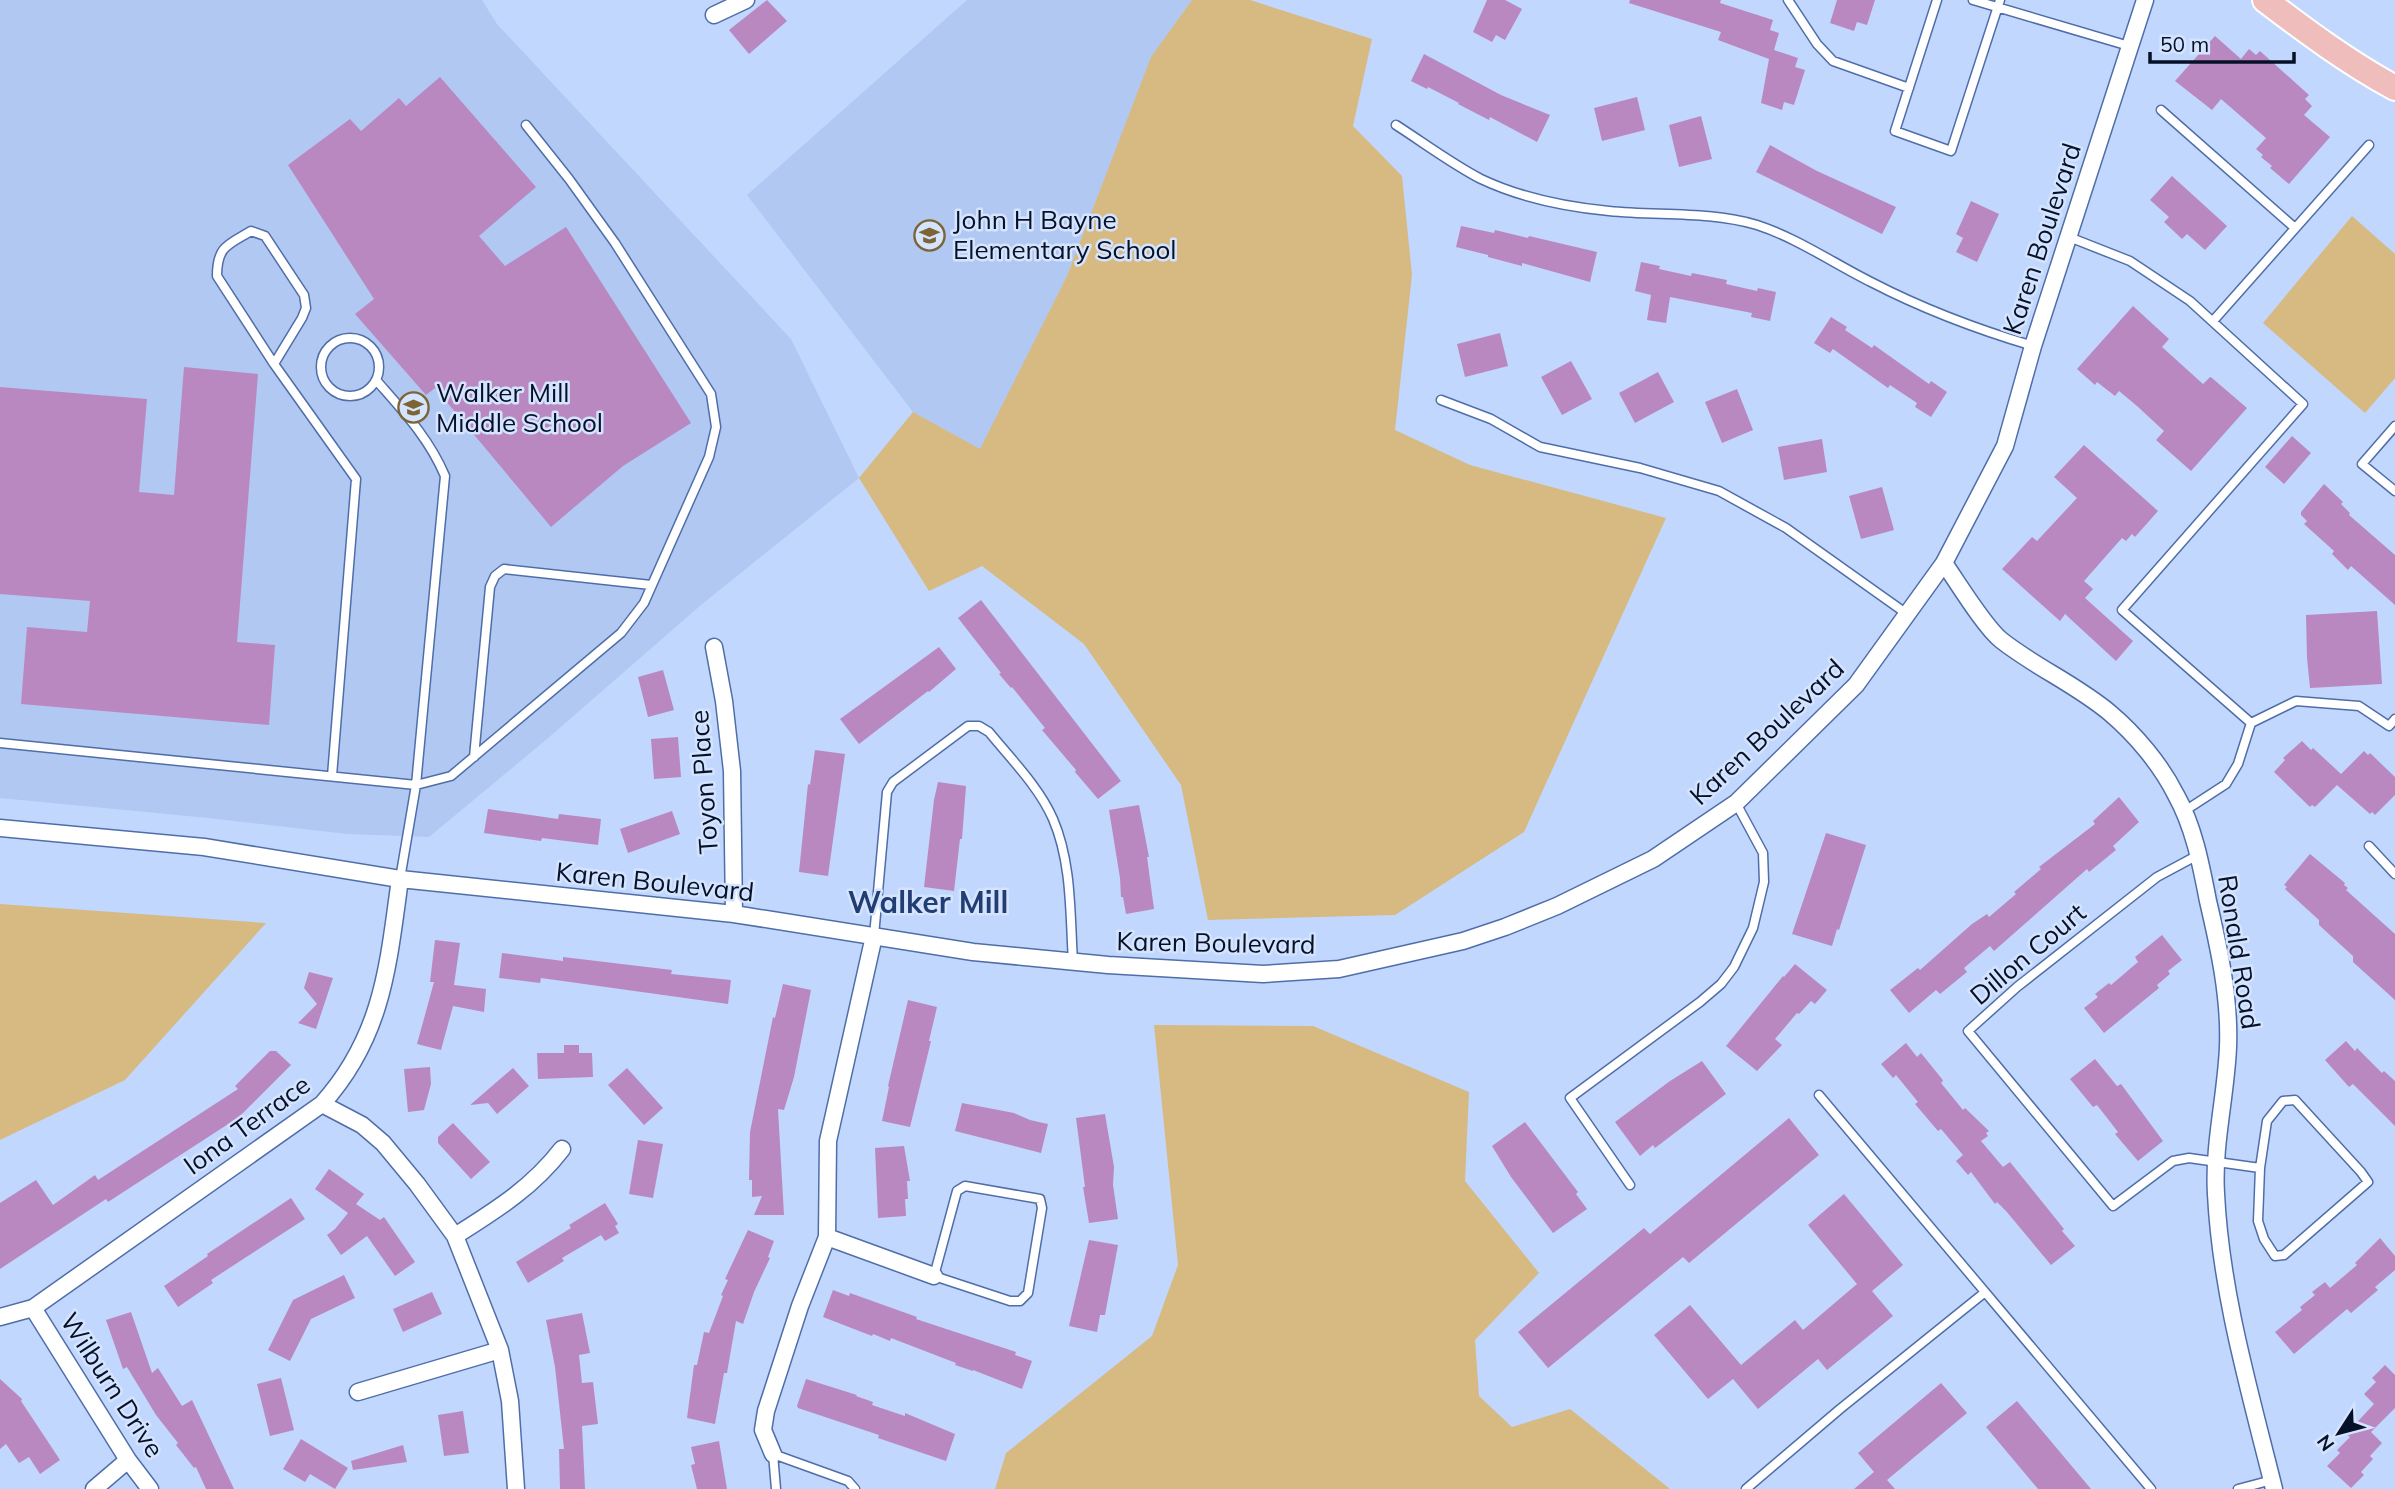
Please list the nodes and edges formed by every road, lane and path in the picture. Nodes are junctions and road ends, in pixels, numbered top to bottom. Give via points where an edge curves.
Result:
1 (746, 0) edge
2 (1788, 0) edge
3 (1937, 0) edge
4 (1973, 0) edge
5 (2145, 0) edge
6 (2265, 0) edge
7 (1999, 4) edge
8 (714, 15) dead end
9 (2129, 46) junction
10 (2395, 88) edge
11 (1909, 89) junction
12 (2161, 110) dead end
13 (526, 125) dead end
14 (1396, 125) dead end
15 (2369, 145) dead end
16 (2295, 228) junction
17 (2069, 237) junction
18 (2213, 321) junction
19 (2033, 346) junction
20 (274, 364) junction
21 (376, 380) junction
22 (1441, 400) dead end
23 (2395, 426) edge
24 (2395, 491) edge
25 (1944, 563) junction
26 (651, 585) junction
27 (1907, 614) junction
28 (714, 647) dead end
29 (2395, 719) edge
30 (2251, 723) junction
31 (0, 743) edge
32 (474, 757) junction
33 (332, 776) junction
34 (416, 785) junction
35 (1736, 803) junction
36 (2183, 812) junction
37 (0, 828) edge
38 (2369, 846) dead end
39 (2198, 855) junction
40 (2395, 874) edge
41 (400, 879) junction
42 (734, 914) junction
43 (874, 936) junction
44 (1073, 962) junction
45 (1819, 1095) dead end
46 (322, 1104) junction
47 (562, 1149) dead end
48 (2217, 1162) junction
49 (2260, 1168) junction
50 (1630, 1185) dead end
51 (455, 1236) junction
52 (827, 1237) junction
53 (934, 1276) junction
54 (1984, 1293) junction
55 (33, 1308) junction
56 (0, 1317) edge
57 (500, 1350) junction
58 (358, 1392) dead end
59 (773, 1454) junction
60 (128, 1460) junction
61 (2273, 1485) edge
62 (94, 1489) edge
63 (150, 1489) edge
64 (516, 1489) edge
65 (776, 1489) edge
66 (855, 1489) edge
67 (1746, 1489) edge
68 (2151, 1489) edge
69 (2238, 1489) edge

1 - 8 street
2 - 11 lane via 1833,61
3 - 11 lane
4 - 7 lane
5 - 9 street, Karen Boulevard
6 - 10 main road via 2301,29
7 - 9 lane
7 - 11 lane via 1951,151 1895,131
9 - 17 street, Karen Boulevard
12 - 16 lane
13 - 26 lane via 615,243 711,394 716,427 709,457
14 - 19 lane via 1482,179 1507,189 1608,211 1692,214 1755,225 1957,322
15 - 16 lane
16 - 18 lane
17 - 18 lane via 2130,261
17 - 19 street, Karen Boulevard
18 - 30 lane via 2302,404 2122,610
19 - 25 street, Karen Boulevard via 2005,446
20 - 20 lane via 217,276 217,259 225,247 251,231 265,236 304,295 302,318
20 - 33 lane via 356,479
21 - 21 lane via 379,361 362,340 342,338 332,343 321,359 323,379 337,394 355,397
21 - 34 lane via 424,436 445,476
22 - 27 lane via 1491,419 1540,447 1640,468 1718,491 1786,528
23 - 24 lane via 2362,464
25 - 27 street, Karen Boulevard
25 - 36 street, Ronald Road via 1998,638 2109,712 2131,733 2161,771
26 - 32 lane via 621,633
26 - 32 lane via 504,569 495,576 490,587
27 - 35 street, Karen Boulevard via 1856,685
28 - 42 street, Toyon Place via 732,771
29 - 30 lane via 2389,726 2359,706 2296,701
30 - 36 lane via 2238,764 2226,784
31 - 33 lane
32 - 34 lane via 451,776
33 - 34 lane
34 - 41 lane
35 - 44 street, Karen Boulevard via 1653,859 1557,906 1427,950 1339,970 1274,973
35 - 50 lane via 1763,853 1764,882 1753,928 1734,967 1700,1002 1570,1098
36 - 39 street, Ronald Road
37 - 41 street, Karen Boulevard via 204,847
38 - 40 lane
39 - 48 street, Ronald Road via 2227,1004 2228,1045
39 - 48 lane, Dillon Court via 2157,877 1968,1031 2113,1206 2173,1161
41 - 42 street, Karen Boulevard
41 - 46 street, Iona Terrace via 380,1001 362,1049
42 - 43 street, Karen Boulevard
43 - 44 street, Karen Boulevard
43 - 44 lane via 887,792 893,782 968,726 979,726 998,743 1053,819 1067,874
43 - 52 street via 828,1141
45 - 54 lane
46 - 51 street via 362,1125 383,1143
46 - 55 street, Iona Terrace
47 - 51 street via 520,1194
48 - 49 lane
48 - 61 street, Ronald Road via 2218,1221 2228,1298
49 - 49 lane via 2267,1121 2283,1101 2295,1100 2368,1182 2284,1255 2275,1256 2258,1221
51 - 57 street
52 - 53 street
52 - 59 street via 766,1411 763,1430
53 - 53 lane via 957,1191 965,1186 1040,1199 1028,1293 1020,1301
54 - 67 lane
54 - 68 lane
55 - 56 street, Iona Terrace
55 - 60 street, Wilburn Drive
57 - 58 street
57 - 64 street via 510,1401
59 - 65 lane
59 - 66 lane via 848,1481
60 - 62 street
60 - 63 street, Wilburn Drive
61 - 69 lane

